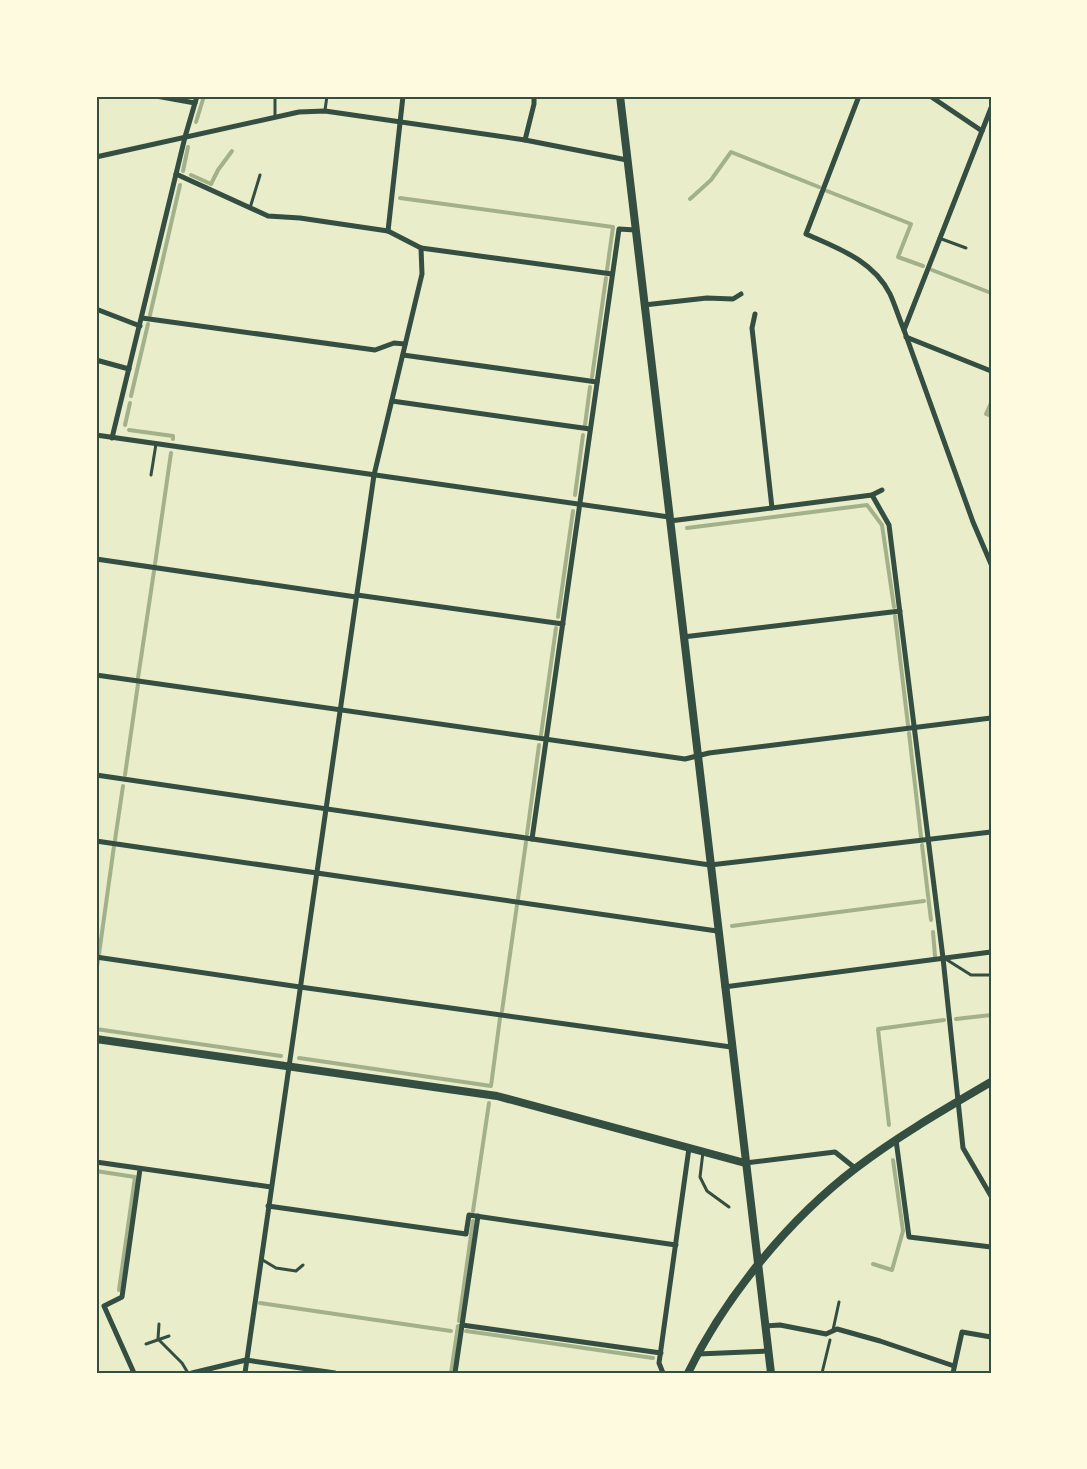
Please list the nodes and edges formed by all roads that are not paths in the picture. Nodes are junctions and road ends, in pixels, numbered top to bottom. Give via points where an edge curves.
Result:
1 (156, 96) edge
2 (197, 96) edge
3 (275, 96) edge
4 (327, 96) edge
5 (402, 96) edge
6 (534, 96) edge
7 (620, 96) edge
8 (860, 96) edge
9 (930, 96) edge
10 (195, 103) junction
11 (991, 108) edge
12 (325, 111) junction
13 (275, 117) junction
14 (400, 122) junction
15 (982, 131) junction
16 (185, 137) junction
17 (525, 140) junction
18 (96, 157) edge
19 (627, 160) junction
20 (176, 174) junction
21 (260, 174) dead end
22 (250, 208) junction
23 (635, 230) junction
24 (388, 231) junction
25 (939, 238) junction
26 (422, 248) junction
27 (966, 248) dead end
28 (612, 274) junction
29 (741, 294) dead end
30 (644, 304) junction
31 (96, 309) edge
32 (755, 314) dead end
33 (142, 318) junction
34 (140, 326) junction
35 (904, 330) junction
36 (906, 337) junction
37 (405, 344) junction
38 (403, 355) junction
39 (96, 360) edge
40 (129, 369) junction
41 (991, 371) edge
42 (597, 382) junction
43 (392, 401) junction
44 (590, 429) junction
45 (96, 435) edge
46 (112, 438) junction
47 (156, 444) junction
48 (151, 475) dead end
49 (374, 475) junction
50 (882, 490) dead end
51 (872, 495) junction
52 (579, 504) junction
53 (772, 508) junction
54 (669, 519) junction
55 (96, 559) edge
56 (991, 564) edge
57 (356, 596) junction
58 (900, 611) junction
59 (562, 624) junction
60 (683, 637) junction
61 (96, 675) edge
62 (340, 710) junction
63 (991, 718) edge
64 (915, 728) junction
65 (546, 739) junction
66 (697, 756) junction
67 (96, 775) edge
68 (326, 809) junction
69 (991, 832) edge
70 (532, 839) junction
71 (928, 840) junction
72 (96, 841) edge
73 (710, 865) junction
74 (316, 873) junction
75 (718, 931) junction
76 (991, 952) edge
77 (96, 957) edge
78 (943, 958) junction
79 (991, 975) edge
80 (300, 987) junction
81 (724, 987) junction
82 (96, 1039) edge
83 (731, 1047) junction
84 (288, 1067) junction
85 (991, 1082) edge
86 (959, 1100) junction
87 (896, 1140) junction
88 (690, 1148) junction
89 (704, 1152) junction
90 (96, 1162) edge
91 (745, 1163) junction
92 (855, 1168) junction
93 (140, 1169) junction
94 (271, 1187) junction
95 (991, 1196) edge
96 (268, 1206) junction
97 (729, 1207) dead end
98 (478, 1216) junction
99 (676, 1245) junction
100 (991, 1247) edge
101 (261, 1259) junction
102 (303, 1265) dead end
103 (758, 1266) junction
104 (839, 1302) dead end
105 (159, 1324) dead end
106 (462, 1325) junction
107 (765, 1326) junction
108 (833, 1330) junction
109 (169, 1336) dead end
110 (991, 1337) edge
111 (158, 1339) junction
112 (830, 1340) dead end
113 (146, 1344) dead end
114 (768, 1351) junction
115 (661, 1353) junction
116 (698, 1354) junction
117 (246, 1360) junction
118 (954, 1366) junction
119 (134, 1373) edge
120 (190, 1373) edge
121 (244, 1373) edge
122 (335, 1373) edge
123 (455, 1373) edge
124 (663, 1373) edge
125 (688, 1373) edge
126 (771, 1373) edge
127 (822, 1373) edge
128 (953, 1373) edge

1 - 10 street
2 - 10 street
3 - 13 lane
4 - 12 lane
5 - 14 street
6 - 17 street
7 - 19 street
8 - 35 street via 806,234 858,258 873,271 889,292
9 - 15 street
10 - 16 street
11 - 15 street
12 - 13 street
12 - 14 street
13 - 16 street
14 - 17 street
14 - 24 street
15 - 25 street
16 - 18 street
16 - 20 street
17 - 19 street
19 - 23 street
20 - 22 street
20 - 33 street
21 - 22 lane
22 - 24 street via 268,216
23 - 28 street via 619,229
23 - 30 street
24 - 26 street
25 - 27 lane
25 - 35 street
26 - 28 street
26 - 37 street via 422,274
28 - 42 street
29 - 30 street via 733,299
30 - 54 street
31 - 34 street
32 - 53 street via 752,328
33 - 34 street
33 - 37 street via 375,350 394,343
34 - 40 street
35 - 36 street
36 - 41 street
36 - 56 street
37 - 38 street
38 - 42 street
38 - 43 street
39 - 40 street
40 - 46 street
42 - 44 street
43 - 44 street
43 - 49 street
44 - 52 street
45 - 46 street
46 - 47 street
47 - 48 lane
47 - 49 street
49 - 52 street
49 - 57 street
50 - 51 street
51 - 53 street
51 - 58 street via 890,525
52 - 54 street
52 - 59 street
53 - 54 street
54 - 60 street
55 - 57 street
57 - 59 street
57 - 62 street
58 - 60 street
58 - 64 street
59 - 65 street
60 - 66 street
61 - 62 street
62 - 65 street
62 - 68 street
63 - 64 street
64 - 66 street
64 - 71 street
65 - 66 street via 685,759
65 - 70 street
66 - 73 street
67 - 68 street
68 - 70 street
68 - 74 street
69 - 71 street
70 - 73 street
71 - 73 street
71 - 78 street
72 - 74 street
73 - 75 street
74 - 75 street
74 - 80 street
75 - 81 street
76 - 78 street
77 - 80 street
78 - 79 lane via 971,975
78 - 81 street
78 - 86 street
80 - 83 street
80 - 84 street
81 - 83 street
82 - 84 street
83 - 91 street
84 - 88 street via 497,1096
84 - 94 street
85 - 86 street
86 - 87 street
86 - 95 street via 963,1148
87 - 92 street
87 - 100 street via 908,1237
88 - 89 street
88 - 99 street
89 - 91 street
89 - 97 lane via 700,1177 707,1191
90 - 93 street
91 - 92 street via 835,1152
91 - 103 street
92 - 103 street via 793,1224
93 - 94 street
93 - 119 street via 122,1297 104,1306
94 - 96 street
96 - 98 street via 466,1234 469,1215
96 - 101 street
98 - 99 street
98 - 106 street
99 - 115 street
101 - 102 lane via 276,1268 296,1271
101 - 117 street
103 - 107 street
103 - 116 street via 720,1316
104 - 108 lane
105 - 111 lane
106 - 115 street
106 - 123 street
107 - 108 street via 780,1325 826,1334
107 - 114 street
108 - 118 street via 880,1341
109 - 111 lane
110 - 118 street via 962,1332
111 - 113 lane
111 - 120 lane
112 - 127 lane
114 - 116 street
114 - 126 street
115 - 124 street via 659,1363
116 - 125 street
117 - 120 street
117 - 121 street
117 - 122 street
118 - 128 street

